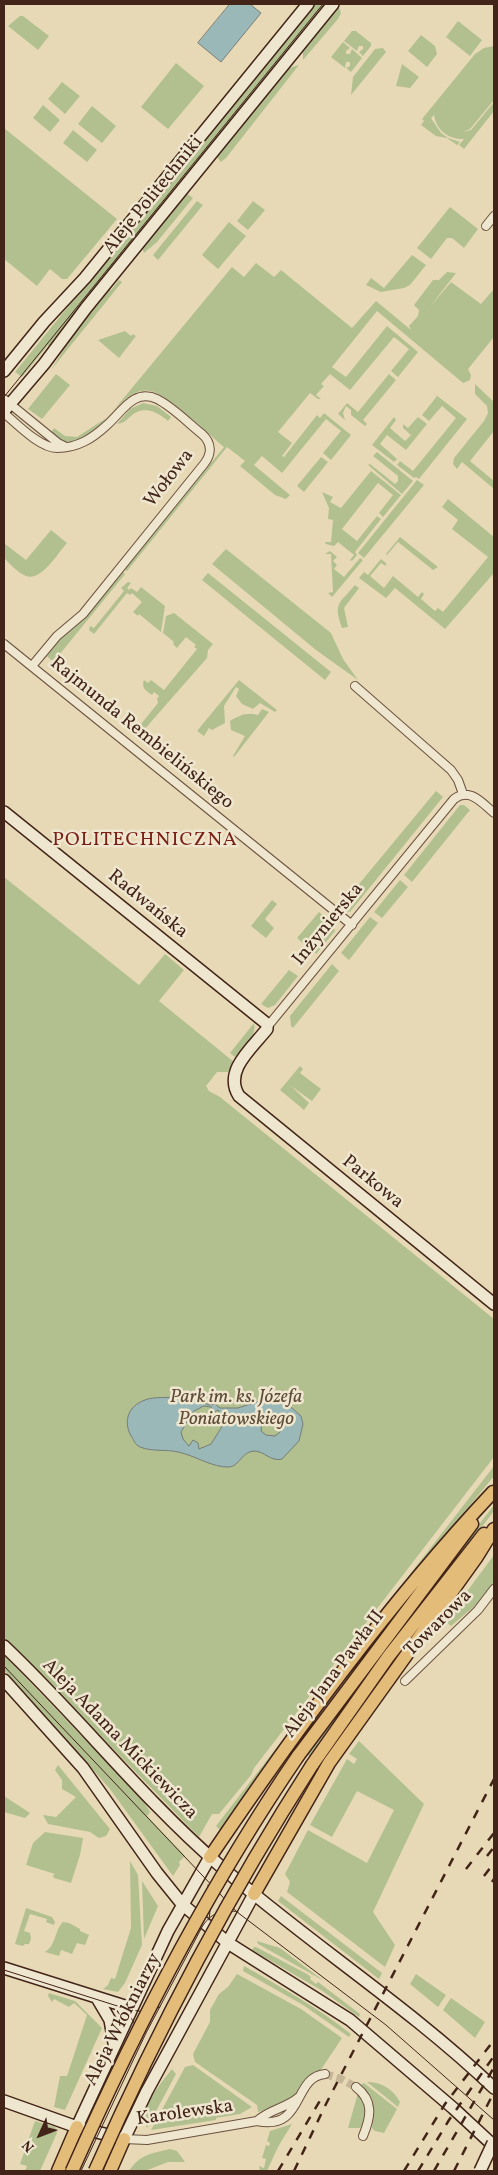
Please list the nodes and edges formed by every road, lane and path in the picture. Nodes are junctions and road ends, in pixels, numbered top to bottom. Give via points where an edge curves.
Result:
1 (308, 4) edge
2 (333, 4) edge
3 (494, 216) edge
4 (486, 226) dead end
5 (4, 372) edge
6 (5, 407) edge
7 (66, 447) junction
8 (4, 644) edge
9 (32, 666) junction
10 (355, 686) dead end
11 (463, 794) junction
12 (4, 812) edge
13 (494, 813) edge
14 (352, 925) junction
15 (268, 1026) junction
16 (234, 1083) joint
17 (494, 1304) edge
18 (494, 1492) edge
19 (494, 1522) edge
20 (494, 1529) edge
21 (494, 1589) edge
22 (4, 1646) edge
23 (4, 1680) edge
24 (405, 1681) dead end
25 (210, 1857) junction
26 (214, 1888) joint
27 (254, 1894) junction
28 (230, 1902) joint
29 (182, 1904) junction
30 (228, 1943) junction
31 (4, 1968) edge
32 (97, 1998) junction
33 (131, 2008) junction
34 (114, 2045) junction
35 (325, 2074) dead end
36 (356, 2087) tunnel mouth
37 (494, 2088) edge
38 (4, 2101) edge
39 (77, 2127) junction
40 (363, 2136) dead end
41 (124, 2139) junction
42 (494, 2143) edge
43 (58, 2171) edge
44 (72, 2171) edge
45 (95, 2171) edge
46 (110, 2171) edge
47 (480, 2171) edge

1 - 5 main road, Aleje Politechniki via 85,278
2 - 6 main road, Aleje Politechniki
3 - 4 street
6 - 7 street
6 - 7 street, Wołowa via 46,446
7 - 9 street, Wołowa via 86,441 129,402 145,396 164,403 205,436 210,450 204,464 83,614 57,636
8 - 9 street, Rajmunda Rembielińskiego
9 - 14 street, Rajmunda Rembielińskiego
10 - 11 street via 451,770
11 - 13 street via 474,796
11 - 14 street, Inżynierska via 454,799
12 - 15 main road, Radwańska
14 - 15 street, Inżynierska
15 - 16 main road, Inżynierska via 237,1067
16 - 17 main road, Parkowa via 243,1100
18 - 25 main road via 449,1539 339,1678
18 - 26 main road, Aleja Jana Pawła II, bridge via 298,1756
19 - 28 main road, Aleja Jana Pawła II, bridge via 394,1650 312,1765
20 - 27 main road via 329,1763
21 - 24 street, Towarowa via 478,1610
22 - 25 main road, Aleja Adama Mickiewicza
23 - 29 main road via 83,1768 157,1874
25 - 27 main road, Aleja Adama Mickiewicza
25 - 29 main road, Aleja Włókniarzy
26 - 44 main road, Aleja Włókniarzy, bridge via 129,2049
27 - 30 main road
27 - 37 main road, Aleja Adama Mickiewicza via 412,2016
28 - 45 main road, Aleja Włókniarzy, bridge via 165,2023
29 - 30 main road
29 - 33 main road, Aleja Włókniarzy
30 - 41 main road
30 - 42 main road via 350,2020
31 - 32 main road
32 - 33 main road
32 - 34 main road via 110,2020
33 - 34 main road, Aleja Włókniarzy
34 - 39 main road, Aleja Włókniarzy
35 - 41 street, Karolewska via 314,2077 301,2095 289,2104 257,2120 147,2140
36 - 40 street via 370,2107
38 - 39 main road, Karolewska
39 - 41 main road, Karolewska
39 - 43 main road
41 - 46 main road
42 - 47 main road, bridge

